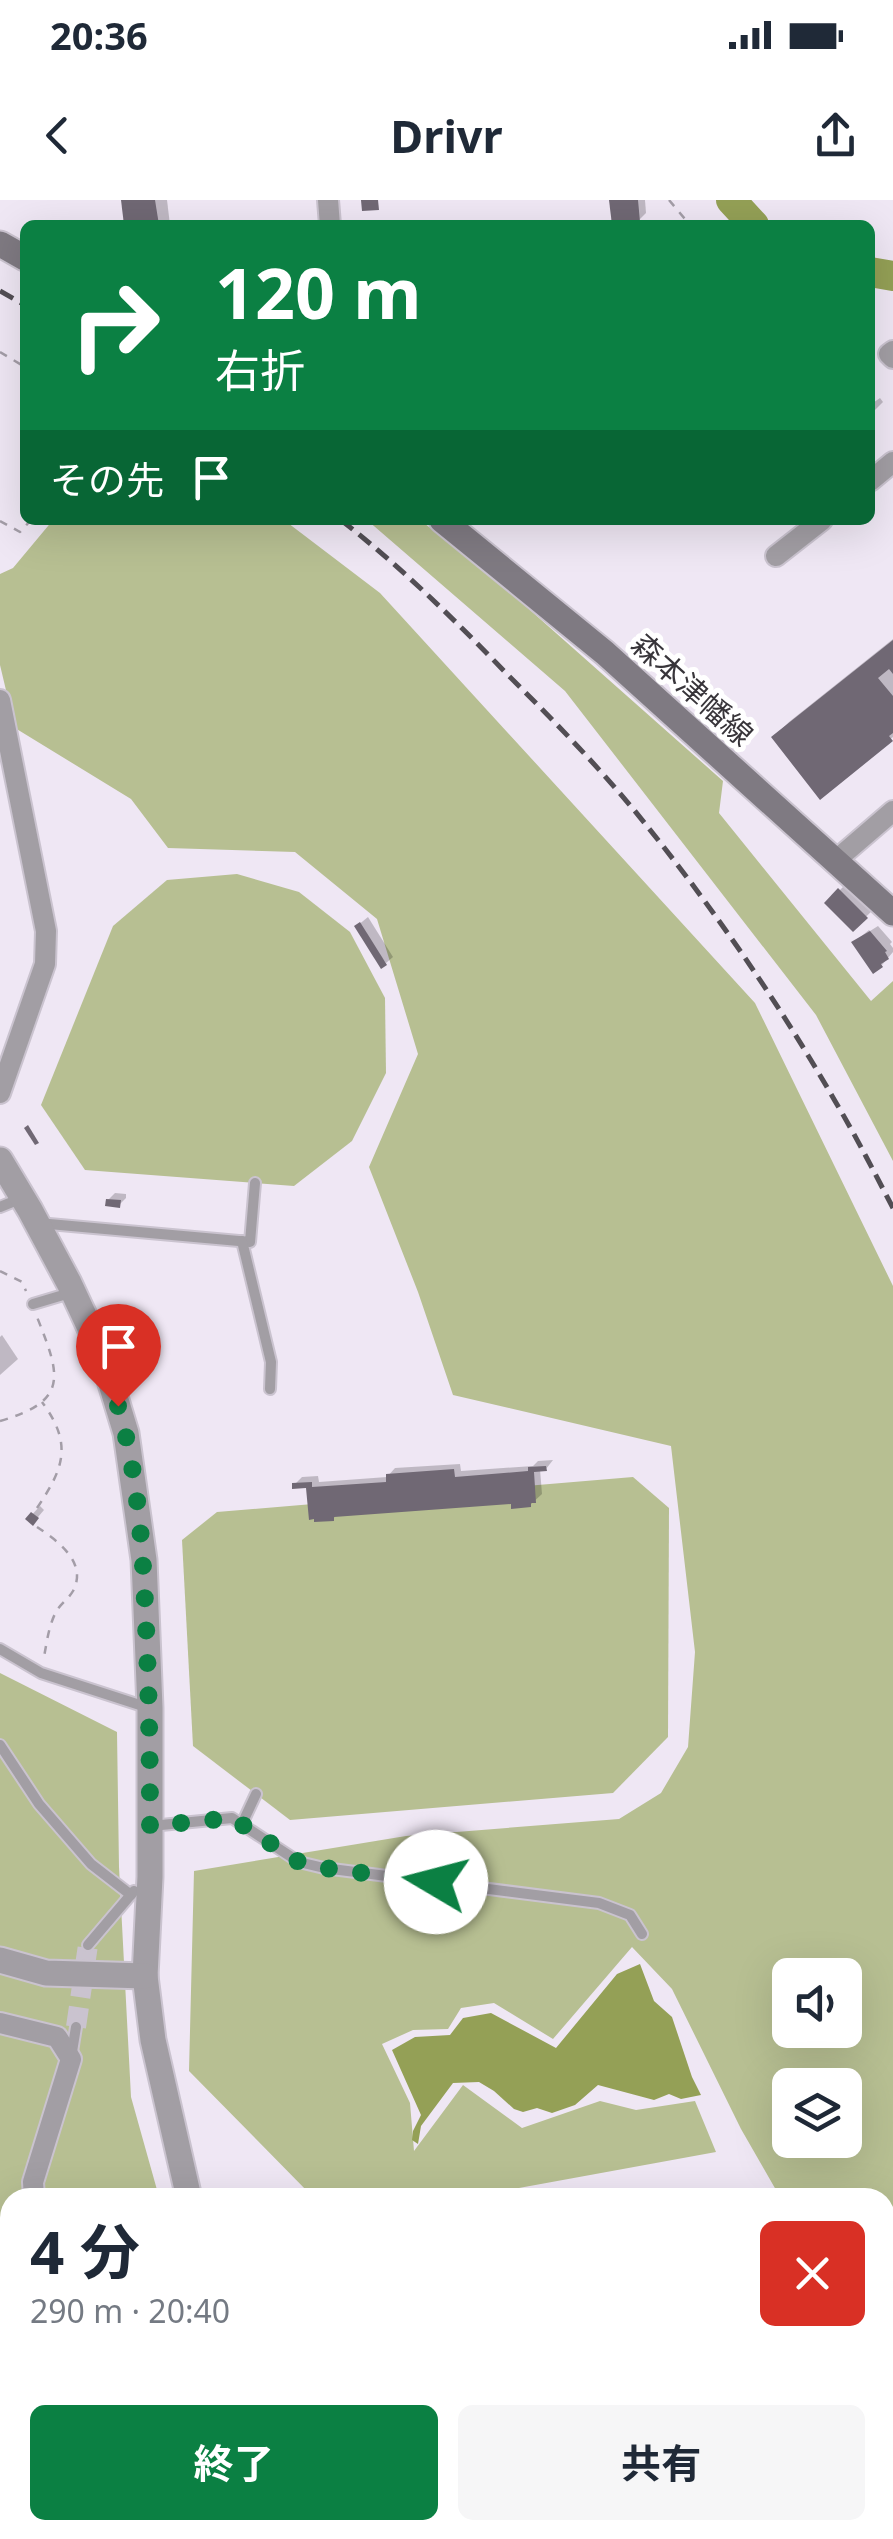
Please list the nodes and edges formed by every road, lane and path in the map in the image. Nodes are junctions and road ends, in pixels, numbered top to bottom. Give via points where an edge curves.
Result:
1 (669, 200) edge
2 (686, 220) edge
3 (0, 521) edge
4 (26, 525) edge
5 (448, 525) edge
6 (816, 525) edge
7 (776, 556) dead end
8 (0, 700) edge
9 (893, 811) edge
10 (834, 860) junction
11 (893, 914) edge
12 (0, 1093) edge
13 (0, 1160) edge
14 (255, 1183) dead end
15 (11, 1203) edge
16 (37, 1223) junction
17 (242, 1241) junction
18 (0, 1270) edge
19 (73, 1292) junction
20 (32, 1304) junction
21 (270, 1389) dead end
22 (42, 1402) junction
23 (0, 1421) edge
24 (36, 1508) dead end
25 (37, 1527) dead end
26 (0, 1650) edge
27 (41, 1674) junction
28 (150, 1708) junction
29 (0, 1745) edge
30 (256, 1794) dead end
31 (242, 1824) junction
32 (150, 1826) junction
33 (150, 1877) junction
34 (131, 1895) junction
35 (642, 1934) dead end
36 (88, 1944) tunnel mouth
37 (0, 1960) edge
38 (145, 1976) junction
39 (0, 2023) edge
40 (76, 2027) tunnel mouth
41 (71, 2059) junction
42 (33, 2188) edge
43 (187, 2188) edge

1 - 2 path
3 - 4 path via 20,532
5 - 10 main road, 森本津幡線 via 605,654
6 - 7 street
8 - 12 street via 46,932 46,964
9 - 10 street
10 - 11 main road, 森本津幡線
13 - 15 street
14 - 17 lane via 250,1242
15 - 16 street
16 - 17 lane
16 - 19 street
17 - 21 lane via 271,1362
18 - 20 path via 22,1282
19 - 20 lane
19 - 28 street via 102,1354 126,1432 144,1560
20 - 22 path via 55,1370
22 - 23 path
22 - 24 path via 62,1455
25 - 27 path via 76,1564 78,1579 50,1625
26 - 27 lane
27 - 28 lane
28 - 32 street
29 - 34 lane via 91,1864
30 - 31 lane
31 - 32 lane via 232,1818
31 - 35 lane via 299,1862 599,1903 630,1915
32 - 33 street
33 - 34 lane
33 - 38 street
34 - 36 lane
37 - 38 street via 46,1973
38 - 43 street
39 - 41 street via 57,2037
40 - 41 lane
41 - 42 street

